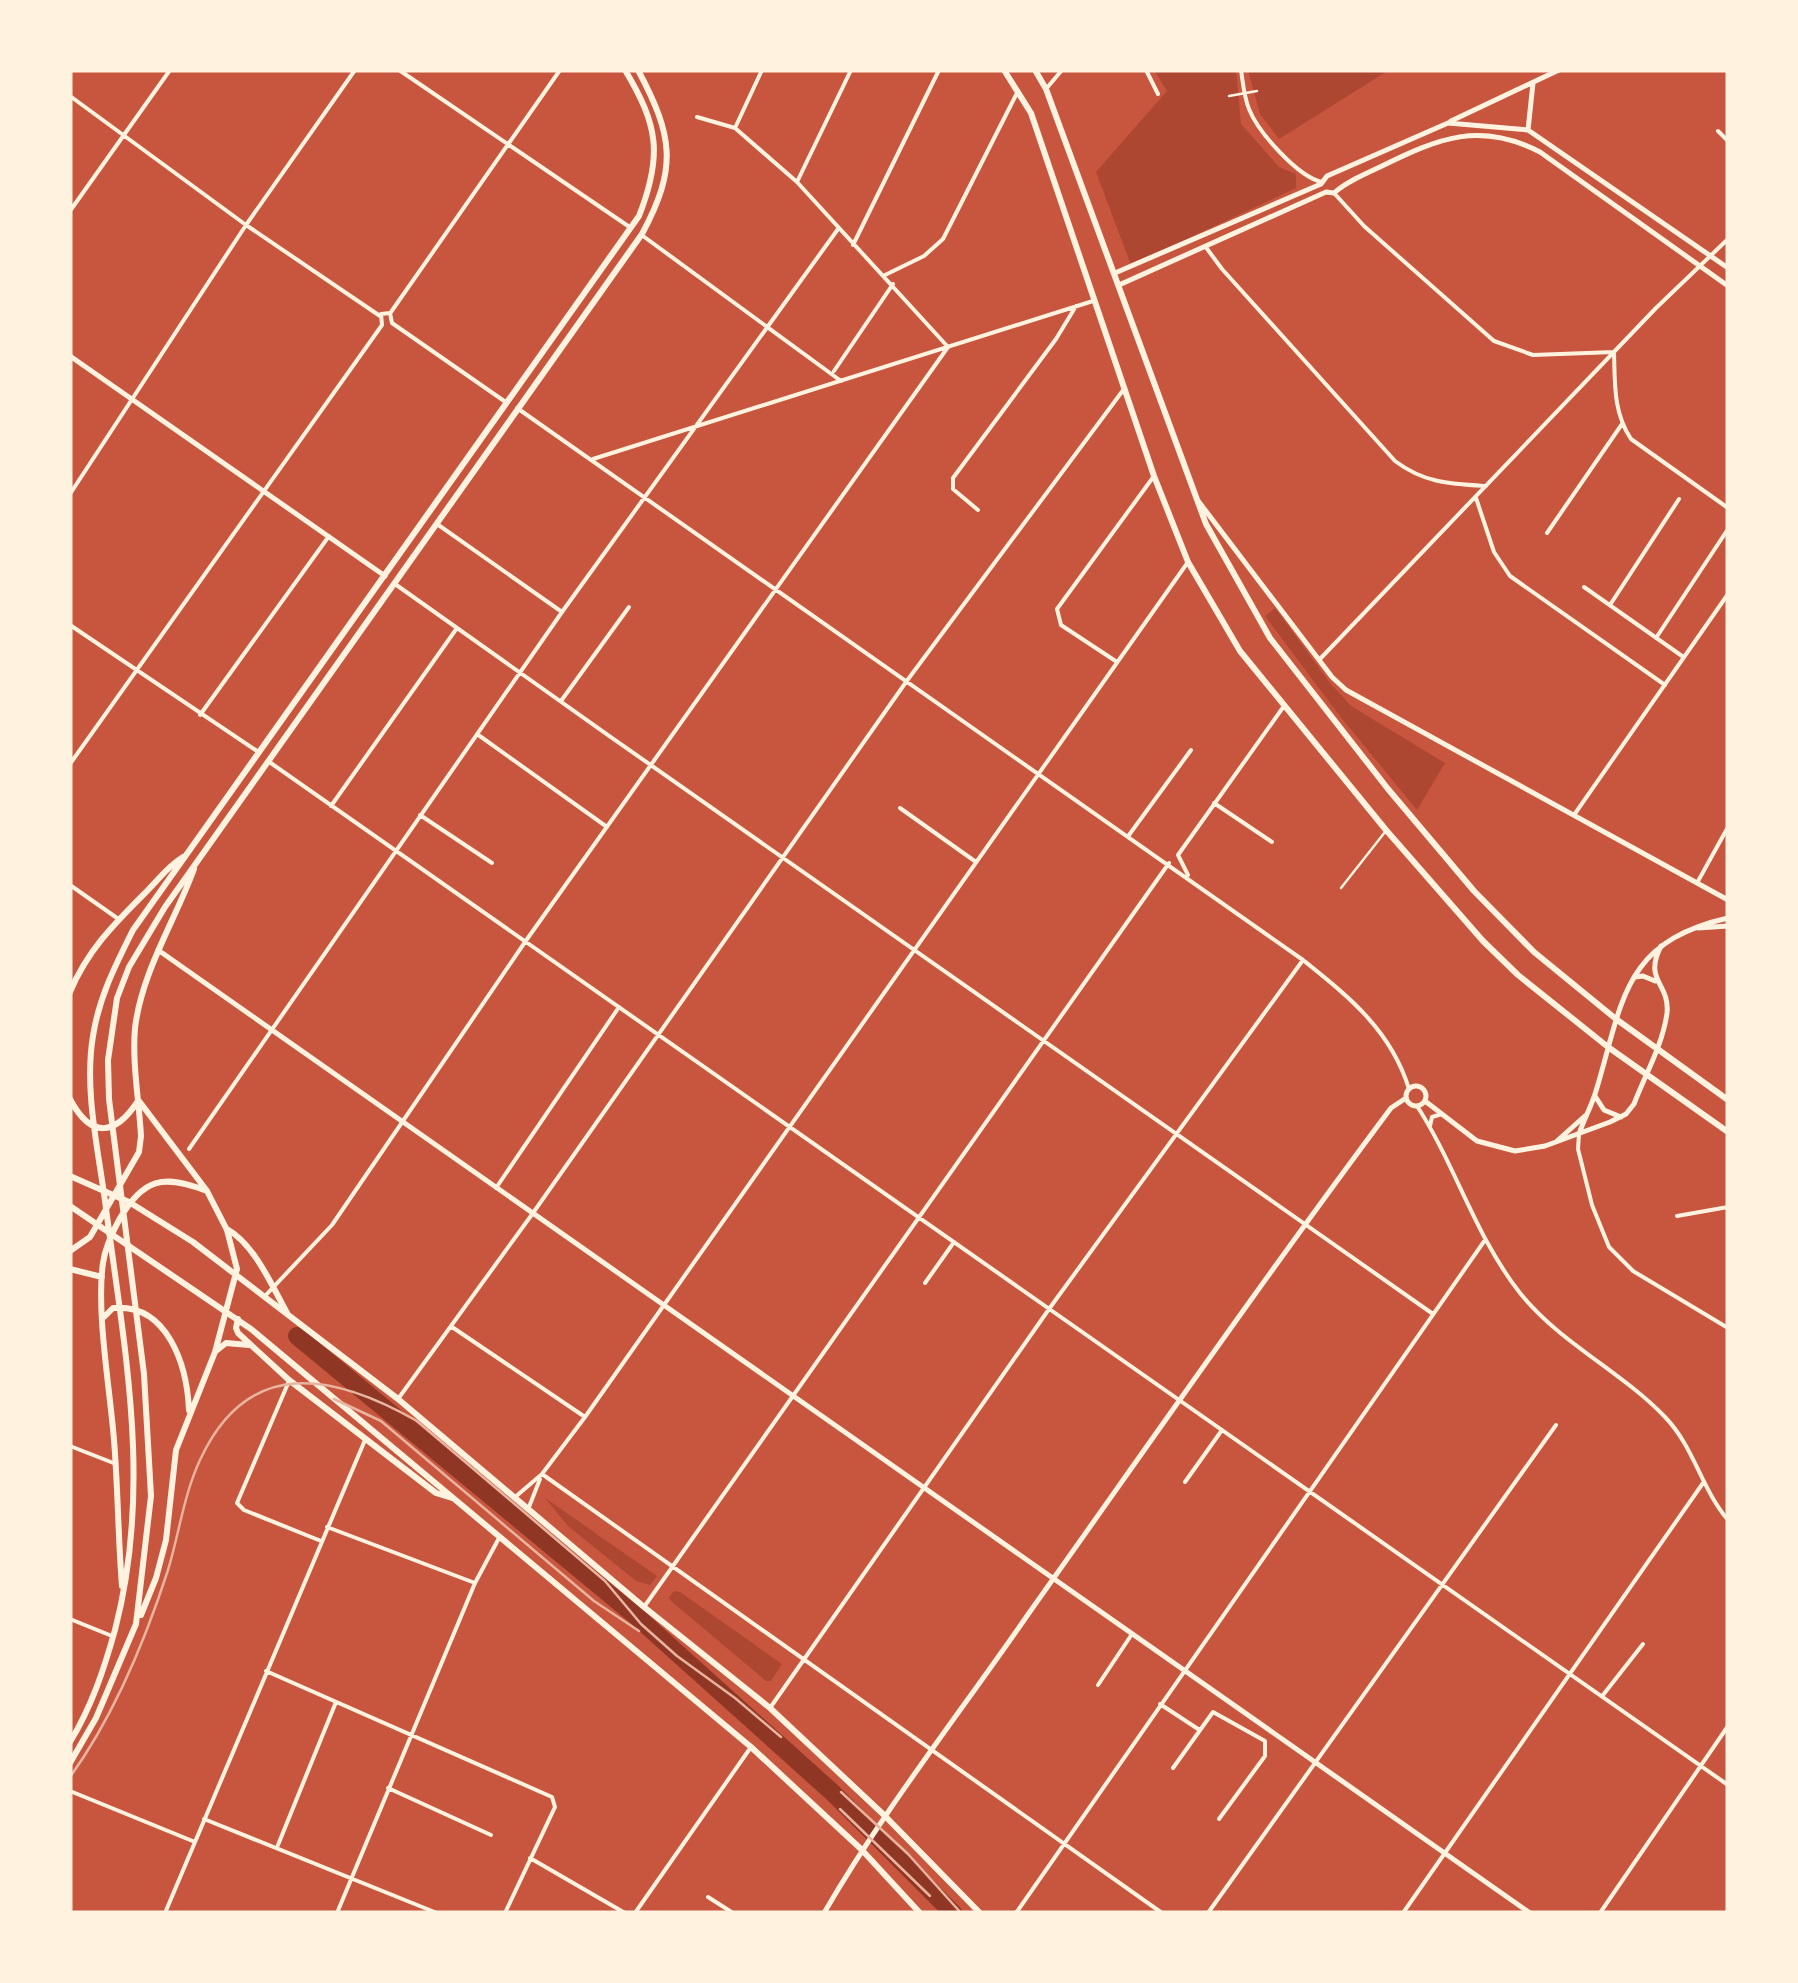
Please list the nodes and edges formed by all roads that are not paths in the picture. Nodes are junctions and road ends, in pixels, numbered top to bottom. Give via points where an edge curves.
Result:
1 (170, 70) edge
2 (355, 70) edge
3 (399, 70) edge
4 (560, 70) edge
5 (625, 70) edge
6 (638, 70) edge
7 (762, 70) edge
8 (851, 70) edge
9 (939, 70) edge
10 (1004, 70) edge
11 (1035, 70) edge
12 (1062, 70) edge
13 (1146, 70) edge
14 (1240, 70) edge
15 (1559, 70) edge
16 (1533, 83) junction
17 (1046, 89) junction
18 (1018, 91) junction
19 (1258, 91) dead end
20 (1158, 94) dead end
21 (1244, 94) junction
22 (70, 96) edge
23 (1229, 96) dead end
24 (697, 117) dead end
25 (1448, 122) junction
26 (735, 128) junction
27 (1528, 130) junction
28 (1718, 131) dead end
29 (124, 134) junction
30 (1546, 141) junction
31 (1728, 141) edge
32 (507, 144) junction
33 (1540, 152) junction
34 (1564, 152) junction
35 (1555, 162) junction
36 (1333, 176) junction
37 (797, 182) junction
38 (1322, 183) junction
39 (1336, 191) junction
40 (1326, 192) junction
41 (70, 211) edge
42 (246, 225) junction
43 (838, 228) junction
44 (631, 229) junction
45 (642, 234) junction
46 (1728, 239) edge
47 (852, 245) junction
48 (1205, 246) junction
49 (1712, 256) junction
50 (1700, 266) junction
51 (1728, 268) edge
52 (1116, 273) junction
53 (884, 276) junction
54 (893, 284) junction
55 (1119, 285) junction
56 (1728, 286) edge
57 (1094, 301) junction
58 (1076, 306) junction
59 (390, 313) junction
60 (380, 316) junction
61 (392, 323) junction
62 (382, 325) junction
63 (768, 326) junction
64 (948, 347) junction
65 (1614, 352) junction
66 (70, 356) edge
67 (833, 373) junction
68 (841, 381) junction
69 (1124, 389) junction
70 (134, 400) junction
71 (507, 403) junction
72 (517, 408) junction
73 (1622, 424) junction
74 (695, 427) junction
75 (592, 459) junction
76 (1154, 476) junction
77 (1486, 486) junction
78 (266, 493) junction
79 (70, 494) edge
80 (646, 497) junction
81 (1476, 497) junction
82 (1679, 499) dead end
83 (1198, 500) junction
84 (1728, 508) edge
85 (978, 510) dead end
86 (437, 524) junction
87 (1728, 530) edge
88 (1548, 533) dead end
89 (329, 536) junction
90 (1188, 562) junction
91 (384, 576) junction
92 (395, 584) junction
93 (1584, 587) dead end
94 (776, 588) junction
95 (1728, 594) edge
96 (1610, 605) junction
97 (629, 607) dead end
98 (562, 612) junction
99 (70, 625) edge
100 (457, 628) junction
101 (1656, 638) junction
102 (1684, 657) junction
103 (1320, 659) junction
104 (1117, 662) junction
105 (136, 672) junction
106 (520, 674) junction
107 (906, 682) junction
108 (1665, 685) junction
109 (561, 702) junction
110 (1284, 706) junction
111 (200, 715) junction
112 (477, 734) junction
113 (1191, 750) dead end
114 (260, 753) junction
115 (268, 762) junction
116 (70, 764) edge
117 (650, 766) junction
118 (1038, 774) junction
119 (1214, 803) junction
120 (331, 806) junction
121 (900, 808) dead end
122 (420, 815) junction
123 (1574, 815) junction
124 (607, 827) junction
125 (1728, 827) edge
126 (1386, 830) junction
127 (1129, 835) junction
128 (1272, 842) dead end
129 (396, 851) junction
130 (188, 854) junction
131 (784, 856) junction
132 (198, 858) junction
133 (976, 862) junction
134 (492, 863) dead end
135 (1169, 863) junction
136 (1191, 880) junction
137 (1697, 883) junction
138 (70, 885) edge
139 (1341, 888) dead end
140 (1727, 900) edge
141 (1728, 909) edge
142 (116, 918) junction
143 (1728, 922) edge
144 (525, 942) junction
145 (1661, 946) junction
146 (915, 949) junction
147 (158, 950) junction
148 (1303, 960) junction
149 (1633, 978) junction
150 (1655, 981) junction
151 (71, 987) edge
152 (619, 1007) junction
153 (1616, 1019) junction
154 (273, 1031) junction
155 (657, 1034) junction
156 (1042, 1042) junction
157 (1608, 1047) junction
158 (1657, 1047) junction
159 (1646, 1073) junction
160 (1409, 1089) junction
161 (1595, 1096) junction
162 (1406, 1098) junction
163 (70, 1099) edge
164 (1728, 1100) edge
165 (139, 1101) junction
166 (1425, 1101) junction
167 (1417, 1106) junction
168 (1444, 1114) junction
169 (1586, 1114) junction
170 (1621, 1117) junction
171 (404, 1122) junction
172 (1430, 1126) junction
173 (790, 1127) junction
174 (1728, 1132) edge
175 (1579, 1134) junction
176 (1174, 1135) junction
177 (1554, 1143) junction
178 (189, 1149) dead end
179 (70, 1176) edge
180 (496, 1188) junction
181 (207, 1191) junction
182 (115, 1196) junction
183 (129, 1202) junction
184 (70, 1206) edge
185 (1728, 1207) edge
186 (534, 1214) junction
187 (1677, 1216) dead end
188 (919, 1218) junction
189 (98, 1225) junction
190 (1304, 1225) junction
191 (226, 1228) junction
192 (112, 1234) junction
193 (1485, 1240) junction
194 (954, 1242) junction
195 (70, 1251) edge
196 (70, 1269) edge
197 (237, 1275) junction
198 (102, 1277) junction
199 (925, 1283) dead end
200 (273, 1288) junction
201 (265, 1296) junction
202 (664, 1305) junction
203 (1050, 1309) junction
204 (227, 1312) junction
205 (287, 1313) junction
206 (1433, 1314) junction
207 (104, 1318) junction
208 (238, 1319) junction
209 (452, 1327) junction
210 (1728, 1328) edge
211 (250, 1345) junction
212 (215, 1352) junction
213 (289, 1380) junction
214 (793, 1396) junction
215 (398, 1399) junction
216 (1178, 1399) junction
217 (189, 1412) junction
218 (585, 1417) junction
219 (1556, 1425) dead end
220 (1222, 1430) junction
221 (365, 1440) junction
222 (70, 1446) edge
223 (116, 1464) junction
224 (542, 1474) junction
225 (1185, 1482) dead end
226 (1703, 1482) junction
227 (924, 1487) junction
228 (1310, 1492) junction
229 (453, 1498) junction
230 (514, 1498) junction
231 (528, 1510) junction
232 (1728, 1520) edge
233 (327, 1527) junction
234 (499, 1538) junction
235 (321, 1542) junction
236 (672, 1568) junction
237 (1054, 1578) junction
238 (475, 1583) junction
239 (1442, 1584) junction
240 (123, 1597) junction
241 (644, 1607) junction
242 (70, 1619) edge
243 (136, 1624) junction
244 (1132, 1634) junction
245 (113, 1636) junction
246 (1644, 1644) dead end
247 (803, 1662) junction
248 (1183, 1670) junction
249 (266, 1671) junction
250 (1571, 1675) junction
251 (1098, 1685) dead end
252 (1602, 1696) junction
253 (336, 1702) junction
254 (1160, 1704) junction
255 (770, 1708) junction
256 (1728, 1726) edge
257 (1199, 1730) junction
258 (411, 1732) junction
259 (70, 1742) edge
260 (751, 1748) junction
261 (932, 1752) junction
262 (1316, 1761) junction
263 (70, 1763) edge
264 (1700, 1766) junction
265 (1173, 1768) dead end
266 (1728, 1785) edge
267 (388, 1788) junction
268 (70, 1791) edge
269 (883, 1818) junction
270 (204, 1819) junction
271 (1220, 1819) dead end
272 (491, 1836) dead end
273 (195, 1842) junction
274 (1064, 1844) junction
275 (862, 1846) junction
276 (278, 1847) junction
277 (1446, 1854) junction
278 (528, 1857) junction
279 (351, 1878) junction
280 (708, 1896) dead end
281 (165, 1913) edge
282 (337, 1913) edge
283 (436, 1913) edge
284 (505, 1913) edge
285 (626, 1913) edge
286 (634, 1913) edge
287 (733, 1913) edge
288 (824, 1913) edge
289 (920, 1913) edge
290 (980, 1913) edge
291 (1016, 1913) edge
292 (1162, 1913) edge
293 (1208, 1913) edge
294 (1403, 1913) edge
295 (1530, 1913) edge
296 (1600, 1913) edge

1 - 29 street
2 - 42 street
3 - 32 street
4 - 32 street
5 - 44 main road via 651,120 656,147 648,192
6 - 45 main road via 668,142 664,182
7 - 26 street
8 - 37 street
9 - 47 street
10 - 18 main road
11 - 17 main road
12 - 17 street
13 - 20 street
14 - 21 street
15 - 16 street
16 - 25 street
16 - 27 street
17 - 52 main road
18 - 53 street via 943,239
18 - 57 main road
19 - 21 street
21 - 23 street
21 - 38 street via 1265,134
22 - 29 street
24 - 26 street
25 - 27 street
25 - 36 street
26 - 37 street
27 - 30 street
28 - 31 street
29 - 41 street
29 - 42 street
30 - 33 street
30 - 34 street
32 - 44 street
32 - 59 street
33 - 35 street
33 - 39 street via 1490,135 1451,137
34 - 35 street
34 - 49 street
35 - 50 street
36 - 38 street
36 - 39 street
37 - 43 street
38 - 40 street
38 - 52 street
39 - 40 street
39 - 65 street via 1364,226 1494,341 1533,355
40 - 48 street
42 - 60 street
42 - 70 street
43 - 47 street
43 - 63 street
44 - 71 main road
45 - 63 street
45 - 72 main road
46 - 49 street
47 - 53 street
48 - 55 street
48 - 77 street via 1395,461 1436,483
49 - 50 street
49 - 51 street
50 - 56 street
50 - 65 street
52 - 55 main road
53 - 54 street
54 - 64 street
54 - 67 street
55 - 83 main road
57 - 58 street
57 - 69 main road
58 - 64 street
58 - 85 street via 953,478 953,489
59 - 60 street
59 - 61 street
60 - 62 street
61 - 62 street
61 - 71 street
62 - 78 street
63 - 67 street
63 - 74 street
64 - 68 street
64 - 94 street
65 - 73 street
65 - 77 street
66 - 70 street
67 - 68 street
68 - 74 street
69 - 76 main road
69 - 107 street
70 - 78 street
70 - 79 street
71 - 91 main road
72 - 75 street
72 - 86 main road
73 - 84 street via 1648,454
73 - 88 street
74 - 75 street
74 - 80 street
75 - 80 street
76 - 90 main road
76 - 104 street via 1057,609 1061,625
77 - 81 street
78 - 89 street
78 - 105 street
80 - 94 street
80 - 98 street
81 - 103 street
81 - 108 street via 1494,552 1510,576
82 - 96 street
83 - 103 street
83 - 153 main road via 1218,551 1307,689 1474,890 1534,952
86 - 92 main road
86 - 98 street
87 - 101 street
89 - 91 street
89 - 111 street
90 - 104 street
90 - 110 main road via 1240,651
91 - 114 main road
92 - 100 street
92 - 115 main road
93 - 96 street
94 - 107 street
94 - 117 street
95 - 102 street
96 - 101 street
97 - 109 street
98 - 106 street
99 - 105 street
100 - 106 street
100 - 120 street
101 - 102 street
102 - 108 street
103 - 123 street via 1364,702
104 - 118 street
105 - 111 street
105 - 116 street
106 - 109 street
106 - 112 street
107 - 118 street
107 - 131 street
108 - 123 street
109 - 117 street
110 - 119 street
110 - 126 main road
111 - 114 street
112 - 122 street
112 - 124 street
113 - 127 street
114 - 130 main road
115 - 120 street
115 - 132 main road
117 - 124 street
117 - 131 street
118 - 127 street
118 - 133 street
119 - 128 street
119 - 136 street via 1178,855
120 - 129 street
121 - 133 street
122 - 129 street
122 - 134 street
123 - 137 street
124 - 144 street
125 - 137 street
126 - 139 street
126 - 157 main road via 1518,976
127 - 135 street
129 - 144 street
129 - 154 street
130 - 142 main road
130 - 240 main road via 134,930 110,977 92,1038 93,1111 136,1492
131 - 146 street
131 - 155 street
132 - 147 main road
132 - 243 main road via 129,968 117,998 108,1060 144,1374 151,1496
133 - 146 street
135 - 136 street
135 - 156 street
136 - 148 street
137 - 140 street
138 - 142 street
140 - 141 street
142 - 151 main road
143 - 145 street via 1694,928
144 - 152 street
144 - 171 street
145 - 149 street
145 - 150 street
146 - 156 street
146 - 173 street
147 - 154 street
147 - 165 main road via 135,1028
148 - 160 street via 1375,1023
148 - 176 street
149 - 150 street
149 - 153 street
150 - 158 street via 1667,1005
152 - 155 street
152 - 180 street
153 - 157 street
153 - 158 main road
154 - 171 street
154 - 178 street
155 - 173 street
155 - 186 street
156 - 176 street
156 - 188 street
157 - 159 main road
157 - 161 street
158 - 159 street
158 - 164 main road
159 - 170 street
159 - 174 main road
160 - 162 street
160 - 166 street via 1422,1088
161 - 169 street
161 - 170 street via 1604,1110
162 - 167 street
162 - 190 street via 1391,1108
163 - 165 main road via 85,1121 102,1128 118,1125
165 - 181 main road
165 - 182 main road via 139,1152
166 - 167 street
166 - 168 street
167 - 172 street
168 - 172 street via 1432,1116
168 - 177 street via 1477,1142 1504,1150
169 - 175 street
169 - 177 street
170 - 175 street
171 - 180 street
171 - 200 street via 332,1224
172 - 193 street
173 - 188 street
173 - 202 street
175 - 177 street
175 - 210 street via 1581,1165 1609,1247 1633,1272
176 - 190 street
176 - 203 street
179 - 182 main road
180 - 186 street
181 - 183 main road via 166,1180 151,1183
181 - 191 main road
182 - 183 main road
182 - 189 main road
183 - 192 main road
183 - 197 main road
184 - 189 main road
185 - 187 street
186 - 202 street
186 - 209 street
188 - 194 street
188 - 214 street
189 - 192 main road
189 - 195 main road
190 - 206 street
190 - 216 street
191 - 197 main road
191 - 200 main road
192 - 198 main road
192 - 204 main road
193 - 206 street
193 - 226 street via 1546,1320 1674,1426
194 - 199 street
194 - 203 street
196 - 198 main road
197 - 201 main road
197 - 204 main road
198 - 207 main road
200 - 201 street
200 - 205 main road
201 - 205 main road
202 - 214 street
202 - 218 street
203 - 216 street
203 - 227 street
204 - 208 main road
204 - 212 main road
205 - 215 main road
206 - 228 street
207 - 217 main road via 114,1308 140,1310 166,1333 185,1370
207 - 223 main road
208 - 211 main road via 236,1328
208 - 229 main road
209 - 215 street
209 - 218 street
211 - 212 main road via 226,1344
211 - 213 main road
212 - 217 main road
213 - 221 main road
213 - 235 street via 238,1504
214 - 227 street
214 - 236 street
215 - 230 main road
216 - 220 street
216 - 237 street
217 - 243 main road via 176,1450 162,1558
218 - 224 street
219 - 239 street
220 - 225 street
220 - 228 street
221 - 229 main road via 436,1494
221 - 233 street
222 - 223 street
223 - 240 main road
224 - 230 street
224 - 231 street
224 - 236 street
226 - 232 street
226 - 250 street
227 - 237 street
227 - 247 street
228 - 239 street
228 - 248 street
229 - 234 main road
230 - 231 main road
231 - 241 main road
233 - 235 street
233 - 238 street
234 - 238 street
234 - 260 main road
235 - 249 street
236 - 241 street
236 - 247 street
237 - 244 street
237 - 261 street
238 - 258 street
239 - 250 street
239 - 262 street
240 - 245 main road
241 - 255 main road
242 - 245 street
243 - 263 main road
244 - 248 street
244 - 251 street
245 - 259 main road via 101,1679
246 - 252 street
247 - 255 street
247 - 261 street
248 - 254 street
248 - 262 street
249 - 253 street
249 - 270 street
250 - 252 street
250 - 277 street
252 - 264 street
253 - 258 street
253 - 276 street
254 - 257 street
254 - 274 street
255 - 269 main road
256 - 264 street
257 - 265 street
257 - 271 street via 1217,1711 1266,1746
258 - 267 street
258 - 278 street via 554,1800
260 - 275 main road
260 - 286 street
261 - 269 street
261 - 274 street
262 - 277 street
262 - 293 street
264 - 266 street
264 - 296 street
267 - 272 street
267 - 279 street
268 - 273 street
269 - 275 street
269 - 290 main road
270 - 273 street
270 - 276 street
273 - 281 street
274 - 291 street
274 - 292 street
275 - 288 street
275 - 289 main road
276 - 279 street
277 - 294 street
277 - 295 street
278 - 284 street
278 - 285 street
279 - 282 street
279 - 283 street
280 - 287 street

